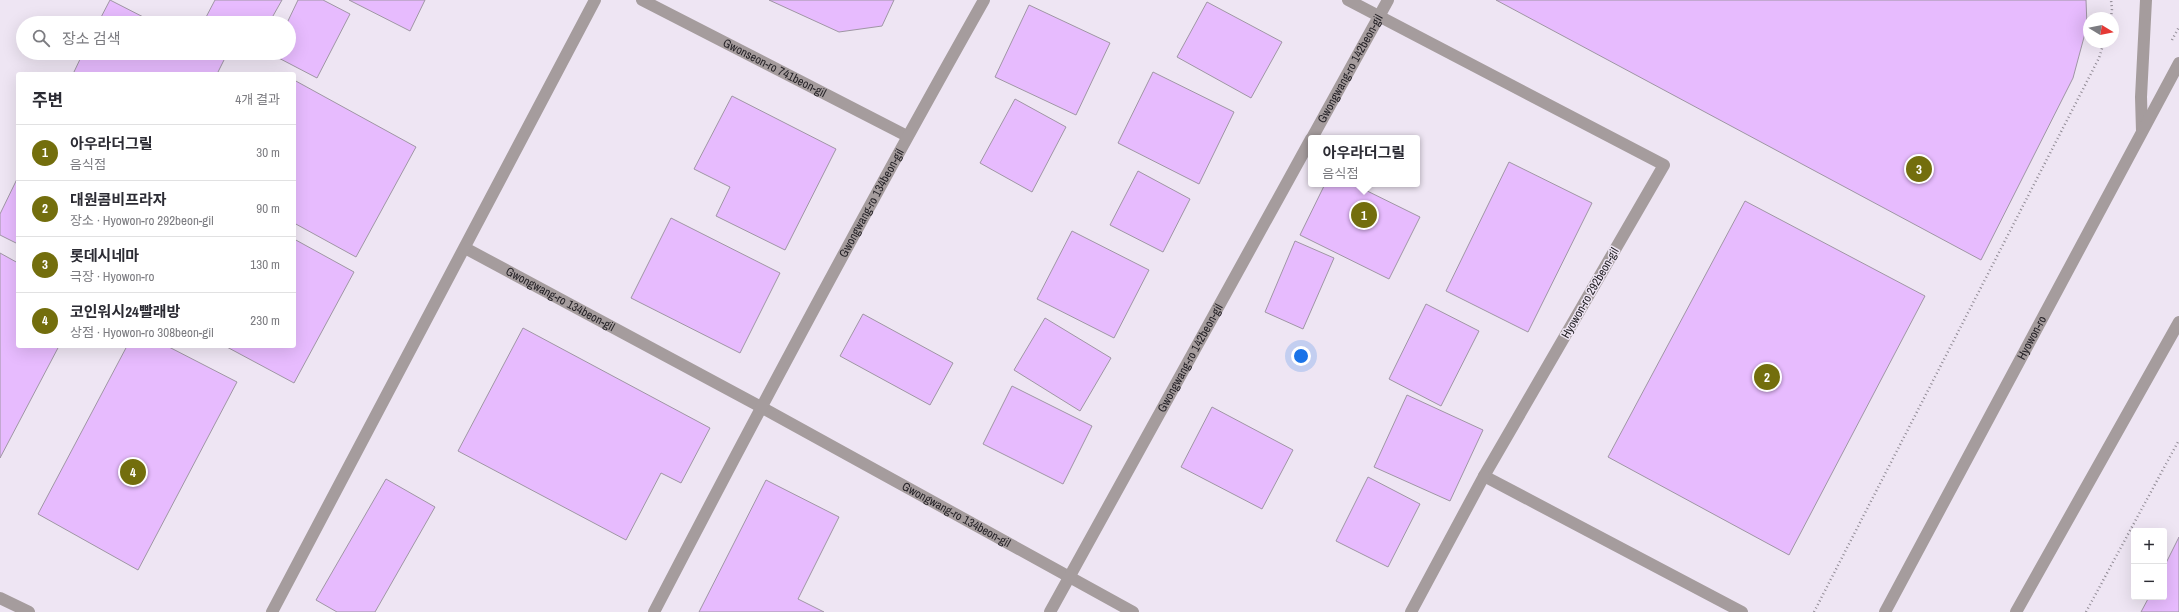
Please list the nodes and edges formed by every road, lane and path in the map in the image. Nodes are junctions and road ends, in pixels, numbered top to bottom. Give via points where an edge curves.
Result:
1 (595, 0) edge
2 (642, 0) edge
3 (984, 0) edge
4 (1348, 0) edge
5 (1388, 0) edge
6 (2111, 0) edge
7 (2146, 0) edge
8 (2112, 12) edge
9 (1379, 17) junction
10 (2102, 48) edge
11 (2179, 63) edge
12 (2142, 132) junction
13 (1313, 135) edge
14 (907, 136) junction
15 (1308, 144) edge
16 (465, 248) junction
17 (2179, 322) edge
18 (760, 407) junction
19 (2179, 440) edge
20 (1484, 476) junction
21 (1068, 576) junction
22 (0, 598) edge
23 (29, 612) edge
24 (272, 612) edge
25 (654, 612) edge
26 (1050, 612) edge
27 (1133, 612) edge
28 (1411, 612) edge
29 (1742, 612) edge
30 (1814, 612) edge
31 (1885, 612) edge
32 (2016, 612) edge
33 (2086, 612) edge

1 - 16 street
2 - 14 street, Gwonseon-ro 741beon-gil
3 - 14 street, Gwongwang-ro 134beon-gil
4 - 9 street, Hyowon-ro 292beon-gil
5 - 9 street, Gwongwang-ro 142beon-gil
6 - 8 path
7 - 12 street via 2141,97
9 - 13 street, Gwongwang-ro 142beon-gil
9 - 20 street, Hyowon-ro 292beon-gil via 1664,165
10 - 30 path via 2096,64
11 - 12 street, Hyowon-ro
12 - 31 street, Hyowon-ro
14 - 18 street, Gwongwang-ro 134beon-gil
15 - 21 street, Gwongwang-ro 142beon-gil
16 - 18 street, Gwongwang-ro 134beon-gil
16 - 24 street
17 - 32 street
18 - 21 street, Gwongwang-ro 134beon-gil
18 - 25 street, Gwongwang-ro 134beon-gil
19 - 33 path
20 - 28 street
20 - 29 street
21 - 26 street, Gwongwang-ro 142beon-gil
21 - 27 street
22 - 23 street

